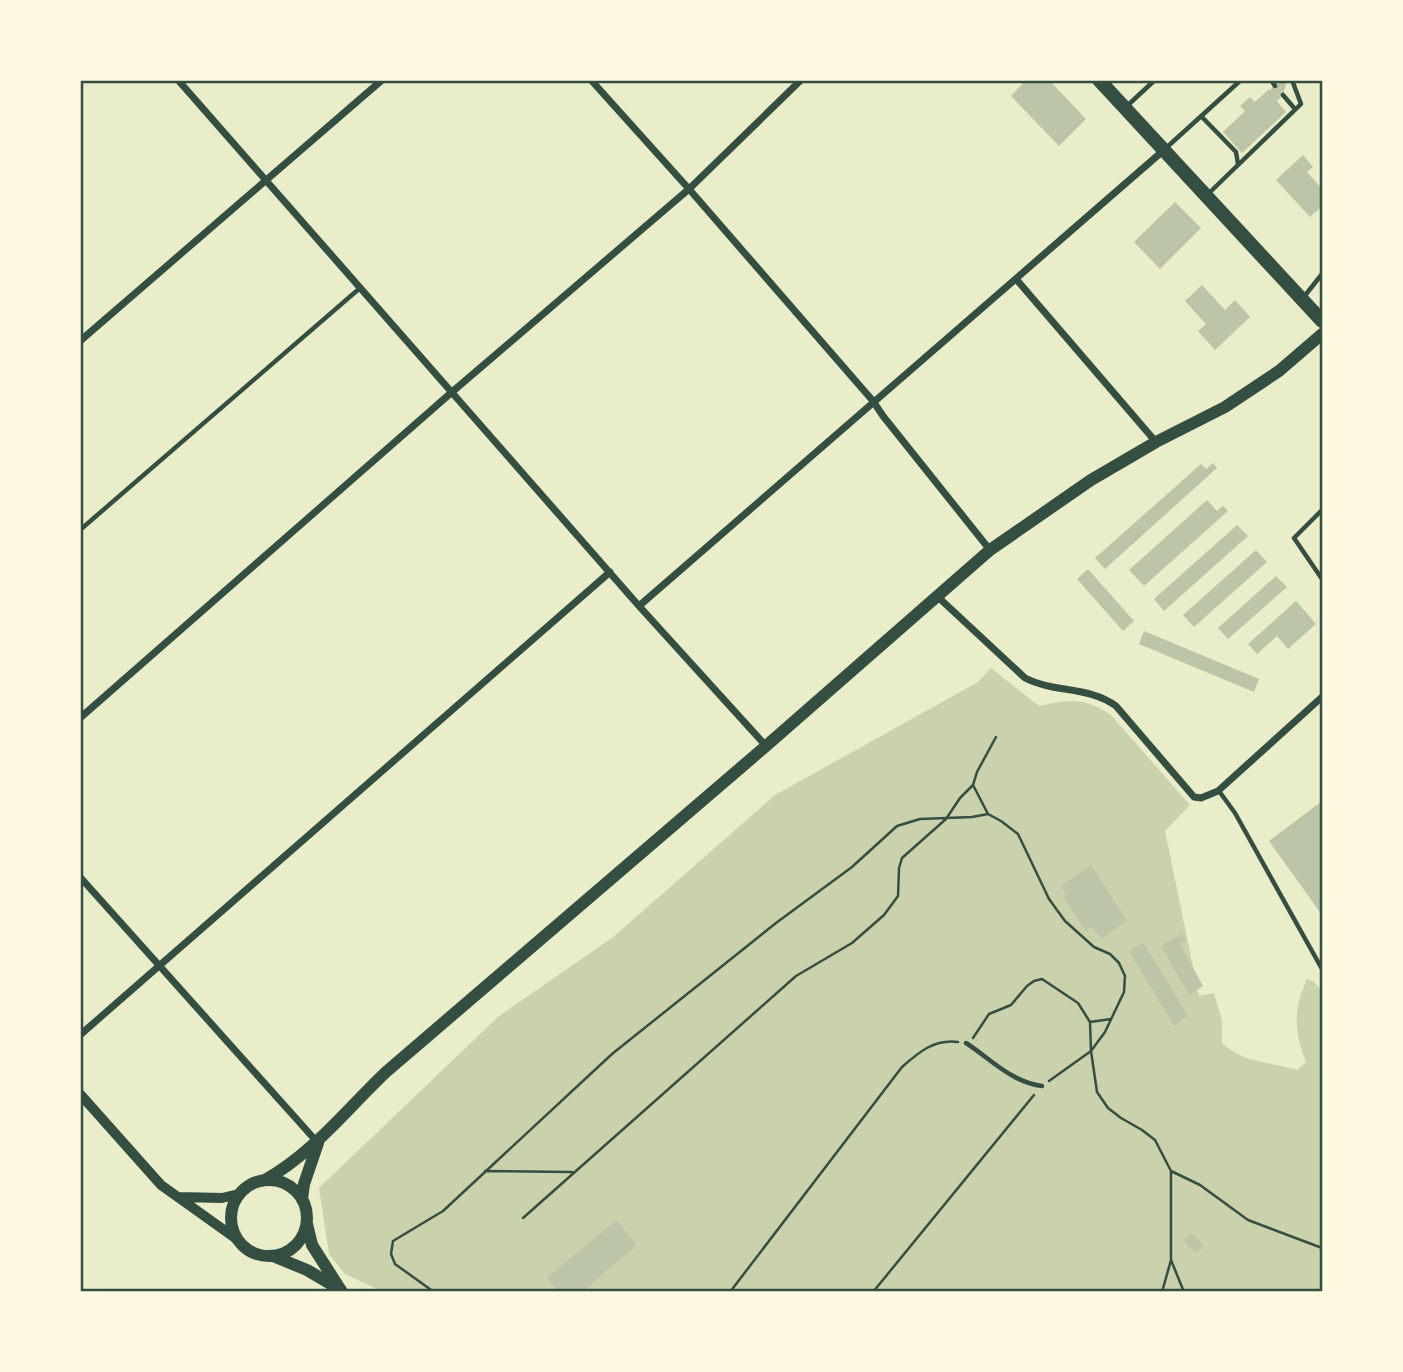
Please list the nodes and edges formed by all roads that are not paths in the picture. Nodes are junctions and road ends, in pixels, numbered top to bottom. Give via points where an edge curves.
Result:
1 (178, 80) edge
2 (382, 80) edge
3 (591, 80) edge
4 (801, 80) edge
5 (1098, 80) edge
6 (1155, 80) edge
7 (1241, 80) edge
8 (1271, 80) edge
9 (1292, 80) edge
10 (1275, 86) dead end
11 (1283, 95) dead end
12 (1124, 108) junction
13 (1295, 109) junction
14 (1201, 116) junction
15 (1164, 150) junction
16 (1238, 165) junction
17 (266, 181) junction
18 (689, 189) junction
19 (1207, 195) junction
20 (1322, 274) edge
21 (1016, 279) junction
22 (360, 288) junction
23 (1302, 299) junction
24 (1322, 321) edge
25 (1322, 334) edge
26 (80, 341) edge
27 (452, 392) junction
28 (873, 401) junction
29 (1156, 442) junction
30 (1322, 510) edge
31 (80, 530) edge
32 (990, 550) junction
33 (610, 572) junction
34 (1322, 578) edge
35 (938, 597) junction
36 (639, 606) junction
37 (1322, 697) edge
38 (80, 718) edge
39 (766, 746) junction
40 (1218, 791) junction
41 (80, 877) edge
42 (159, 967) junction
43 (1322, 969) edge
44 (80, 1035) edge
45 (966, 1043) road end
46 (1042, 1086) road end
47 (80, 1094) edge
48 (318, 1143) junction
49 (265, 1180) junction
50 (239, 1194) junction
51 (179, 1197) junction
52 (302, 1199) junction
53 (307, 1224) junction
54 (238, 1240) junction
55 (272, 1256) junction
56 (341, 1291) edge

1 - 17 street
2 - 17 street
3 - 18 street
4 - 18 street
5 - 12 main road
6 - 12 lane
7 - 14 lane
8 - 10 lane
9 - 13 lane via 1301,104
11 - 13 lane
12 - 15 main road
13 - 16 lane
14 - 15 lane
14 - 16 lane via 1236,152
15 - 19 main road
15 - 21 street
16 - 19 lane
17 - 22 street
17 - 26 street
18 - 27 street
18 - 28 street
19 - 23 main road
20 - 23 lane
21 - 28 street
21 - 29 street
22 - 27 street
22 - 31 lane
23 - 24 main road
25 - 29 main road via 1279,371 1225,407
27 - 33 street
27 - 38 street
28 - 32 street
28 - 36 street
29 - 32 main road via 1091,480
30 - 34 lane via 1294,538
32 - 35 main road
33 - 36 street
33 - 42 street
35 - 39 main road
35 - 40 street via 1026,678 1104,697 1116,706 1194,797
36 - 39 street
37 - 40 street
39 - 48 main road via 386,1072
40 - 43 lane via 1235,813
41 - 42 street
42 - 44 street
42 - 48 street
45 - 46 lane via 1009,1074
47 - 51 street via 161,1185
48 - 49 main road
48 - 52 main road
49 - 50 main road via 250,1184
49 - 52 main road via 289,1185
50 - 51 street
50 - 54 main road via 231,1217
51 - 54 street
52 - 53 main road
53 - 55 main road via 293,1248
53 - 56 main road via 312,1245
54 - 55 main road via 247,1250
55 - 56 main road

